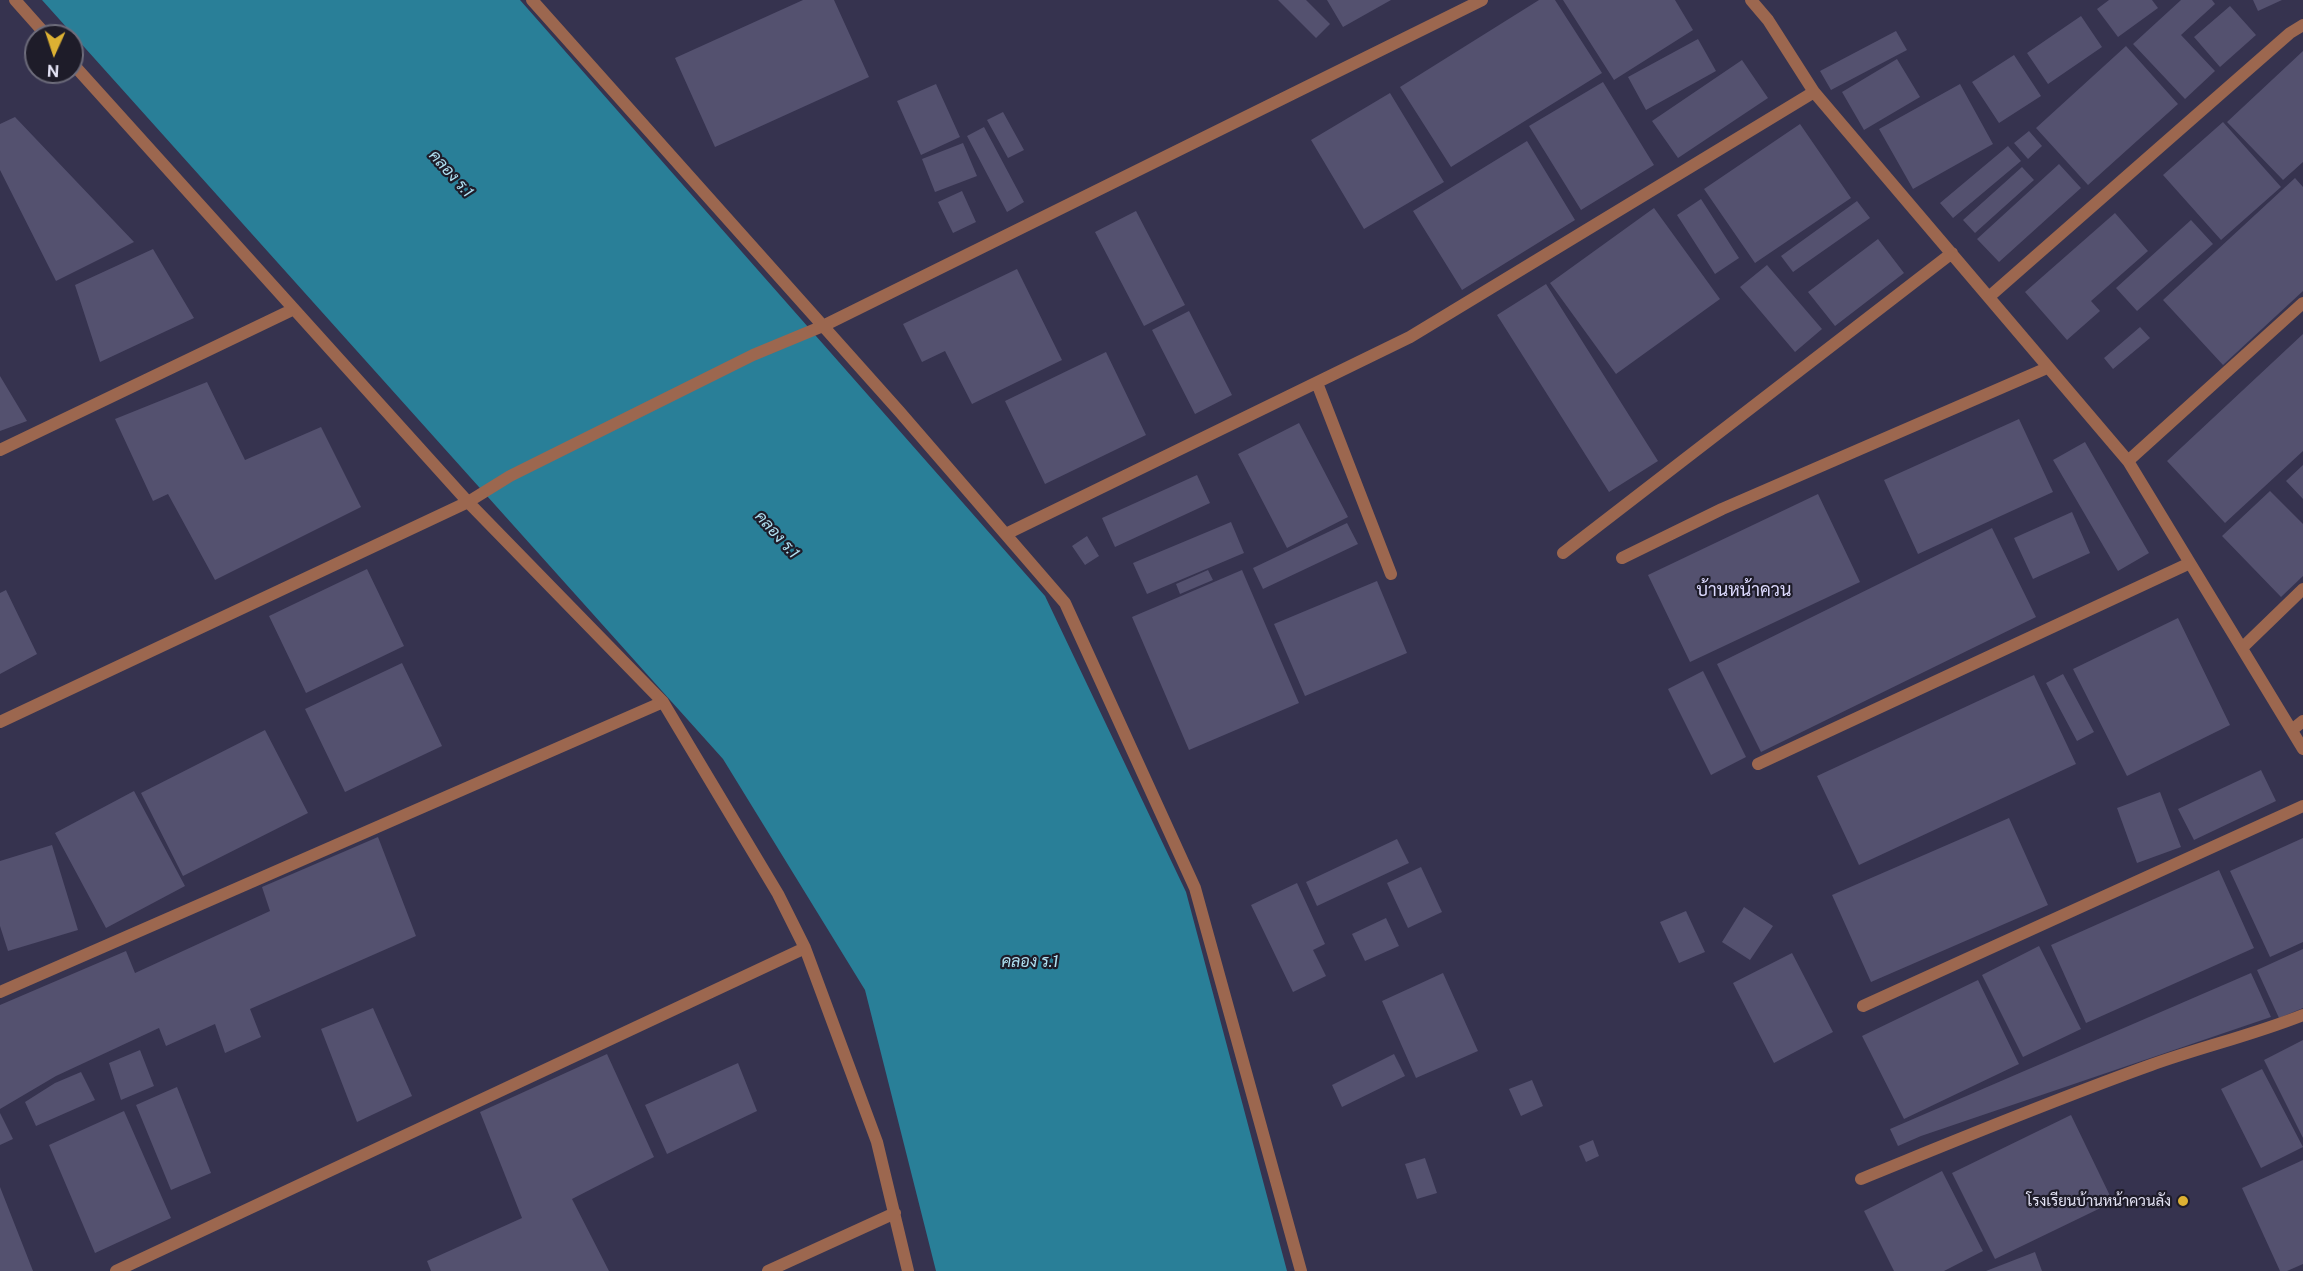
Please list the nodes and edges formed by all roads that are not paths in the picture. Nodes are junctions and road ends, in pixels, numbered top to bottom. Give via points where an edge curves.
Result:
1 (15, 0) edge
2 (531, 0) edge
3 (1482, 0) edge
4 (1750, 0) edge
5 (36, 24) edge
6 (2303, 25) edge
7 (84, 76) edge
8 (1814, 92) junction
9 (1952, 253) junction
10 (1990, 296) junction
11 (2303, 303) edge
12 (294, 309) junction
13 (823, 326) junction
14 (2047, 368) junction
15 (1317, 383) junction
16 (0, 450) edge
17 (2128, 461) junction
18 (468, 502) junction
19 (1006, 534) junction
20 (1563, 554) dead end
21 (1622, 558) dead end
22 (2190, 562) junction
23 (1391, 574) dead end
24 (2303, 590) edge
25 (2242, 648) junction
26 (663, 702) junction
27 (2303, 721) edge
28 (0, 722) edge
29 (2292, 730) junction
30 (2303, 749) edge
31 (1758, 764) dead end
32 (2303, 806) edge
33 (806, 948) junction
34 (0, 992) edge
35 (1863, 1006) dead end
36 (2303, 1015) edge
37 (1861, 1179) dead end
38 (895, 1213) junction
39 (116, 1271) edge
40 (768, 1271) edge
41 (908, 1271) edge
42 (1301, 1271) edge

1 - 5 street
2 - 13 street
3 - 13 street
4 - 8 street via 1768,20
6 - 10 street
7 - 12 street
8 - 9 street
8 - 15 street via 1410,337
9 - 10 street
9 - 20 street
10 - 14 street
11 - 17 street
12 - 16 street
12 - 18 street
13 - 18 street via 753,355 510,476
13 - 19 street
14 - 17 street
14 - 21 street via 1722,510
15 - 19 street
15 - 23 street
17 - 22 street
18 - 26 street
18 - 28 street
19 - 42 street via 1065,603 1195,888
22 - 25 street
22 - 31 street
24 - 25 street
25 - 29 street
26 - 33 street
26 - 34 street
27 - 29 street
29 - 30 street
32 - 35 street
33 - 38 street via 877,1142
33 - 39 street
36 - 37 street via 2071,1093
38 - 40 street
38 - 41 street

